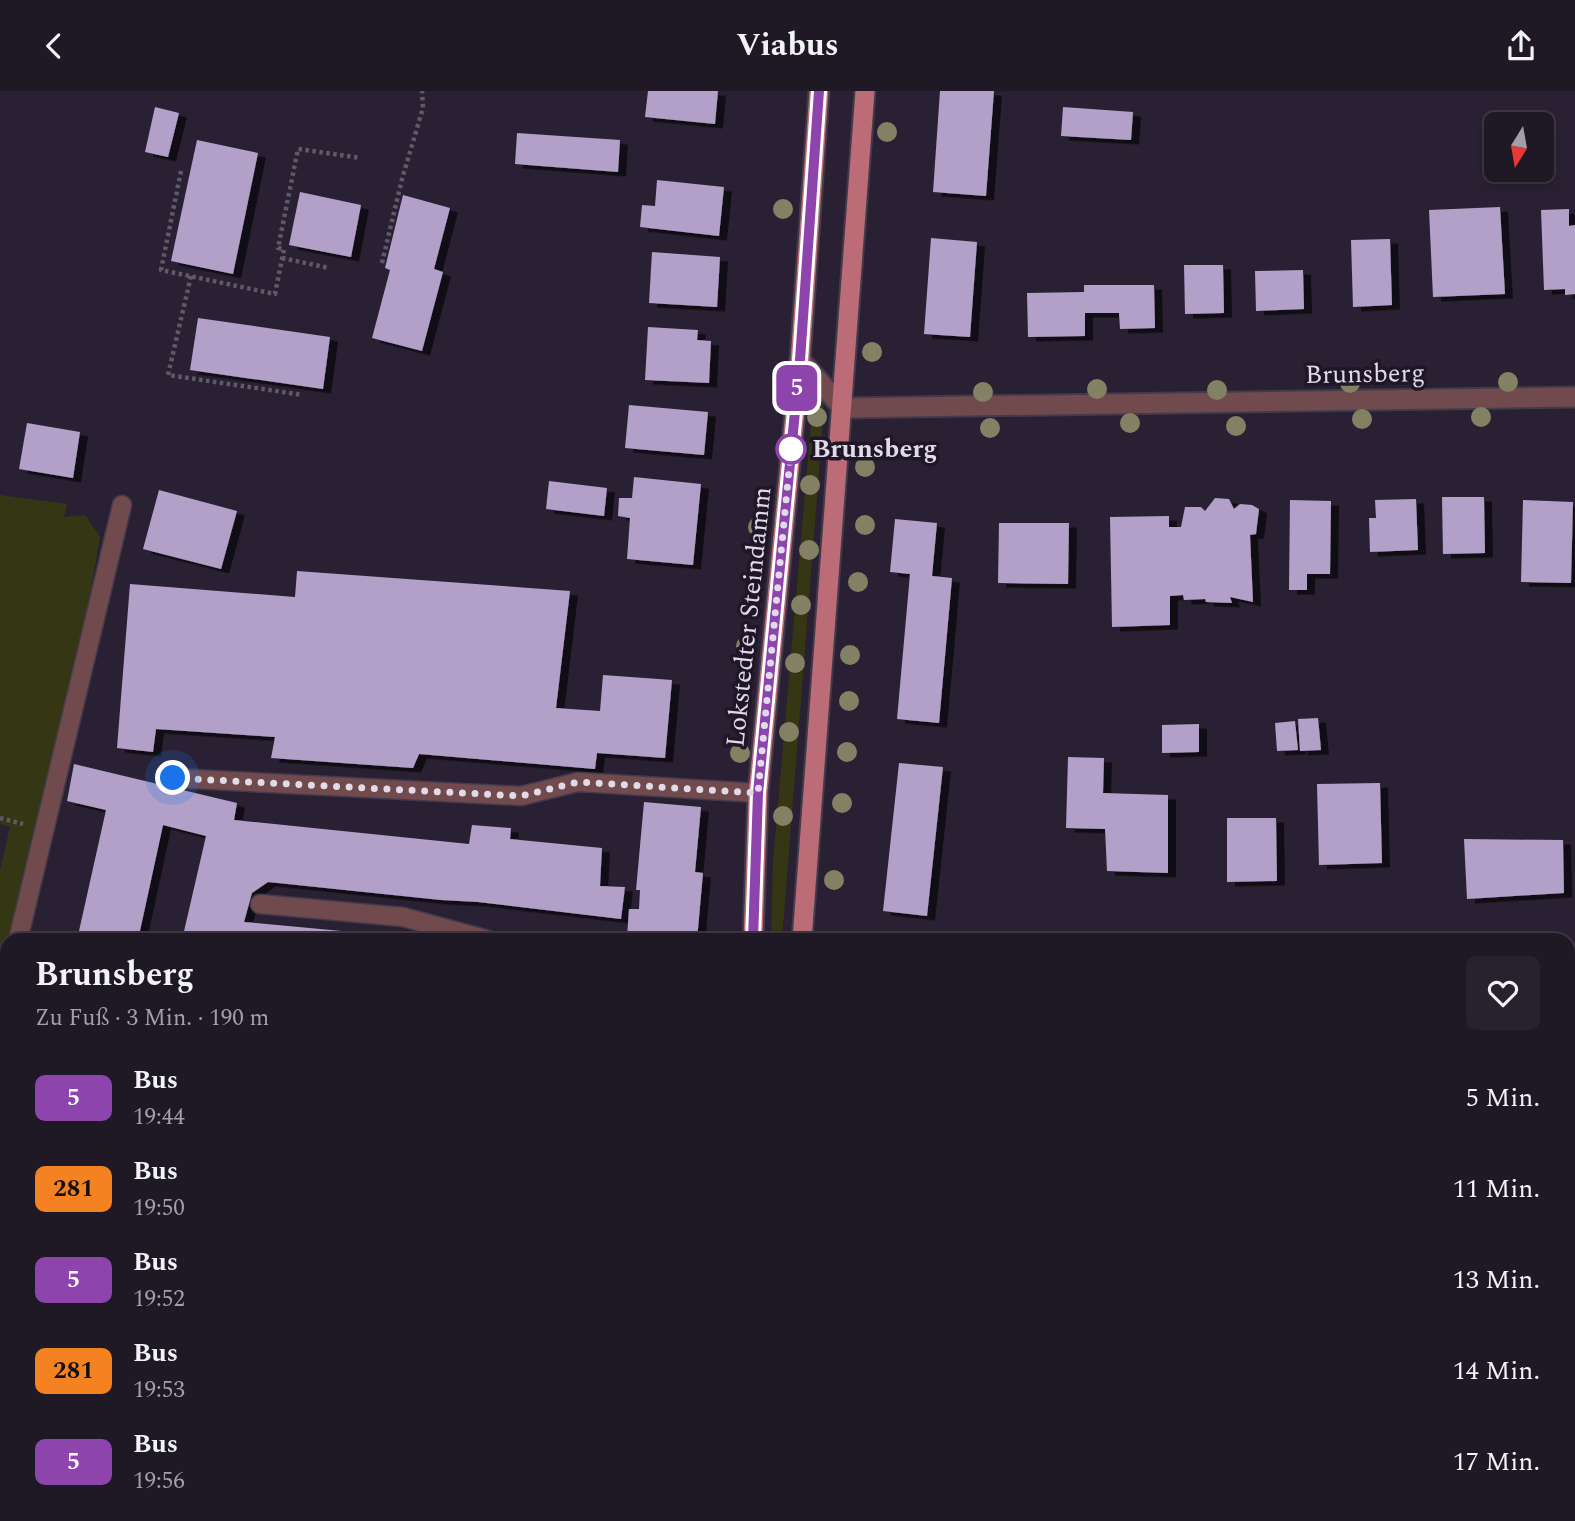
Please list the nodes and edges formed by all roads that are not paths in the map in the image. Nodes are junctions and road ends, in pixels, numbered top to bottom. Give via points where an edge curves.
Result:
1 (819, 91) edge
2 (865, 91) edge
3 (800, 360) junction
4 (1575, 397) edge
5 (843, 408) junction
6 (122, 505) dead end
7 (173, 778) dead end
8 (758, 793) junction
9 (260, 904) dead end
10 (20, 933) edge
11 (462, 933) edge
12 (753, 933) edge
13 (803, 933) edge

1 - 3 main road, Lokstedter Steindamm
2 - 5 main road
3 - 5 street
3 - 8 main road, Lokstedter Steindamm
4 - 5 street, Brunsberg
5 - 13 main road
6 - 10 lane
7 - 8 lane via 521,796 578,782
8 - 12 main road, Lokstedter Steindamm
9 - 11 lane via 403,917

